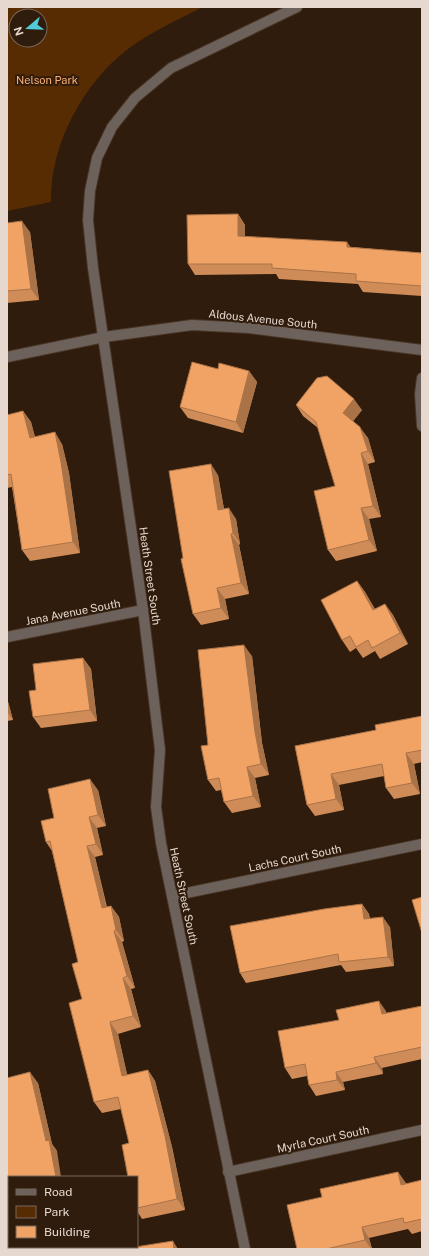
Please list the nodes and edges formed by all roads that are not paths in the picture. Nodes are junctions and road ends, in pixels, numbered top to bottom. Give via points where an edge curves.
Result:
1 (297, 7) edge
2 (104, 337) junction
3 (422, 350) edge
4 (7, 358) edge
5 (422, 378) edge
6 (422, 426) edge
7 (143, 610) junction
8 (7, 637) edge
9 (422, 844) edge
10 (172, 896) junction
11 (422, 1130) edge
12 (228, 1172) junction
13 (245, 1249) edge

1 - 2 street, Heath Street South via 171,68 135,98 112,127 97,158 90,191 88,220
2 - 3 street, Aldous Avenue South via 192,325 249,328
2 - 4 street, Aldous Avenue South
2 - 7 street, Heath Street South
5 - 6 street
7 - 8 street, Jana Avenue South
7 - 10 street, Heath Street South via 160,750 156,806
9 - 10 street, Lachs Court South
10 - 12 street, Heath Street South
11 - 12 street, Myrla Court South
12 - 13 street, Heath Street South

